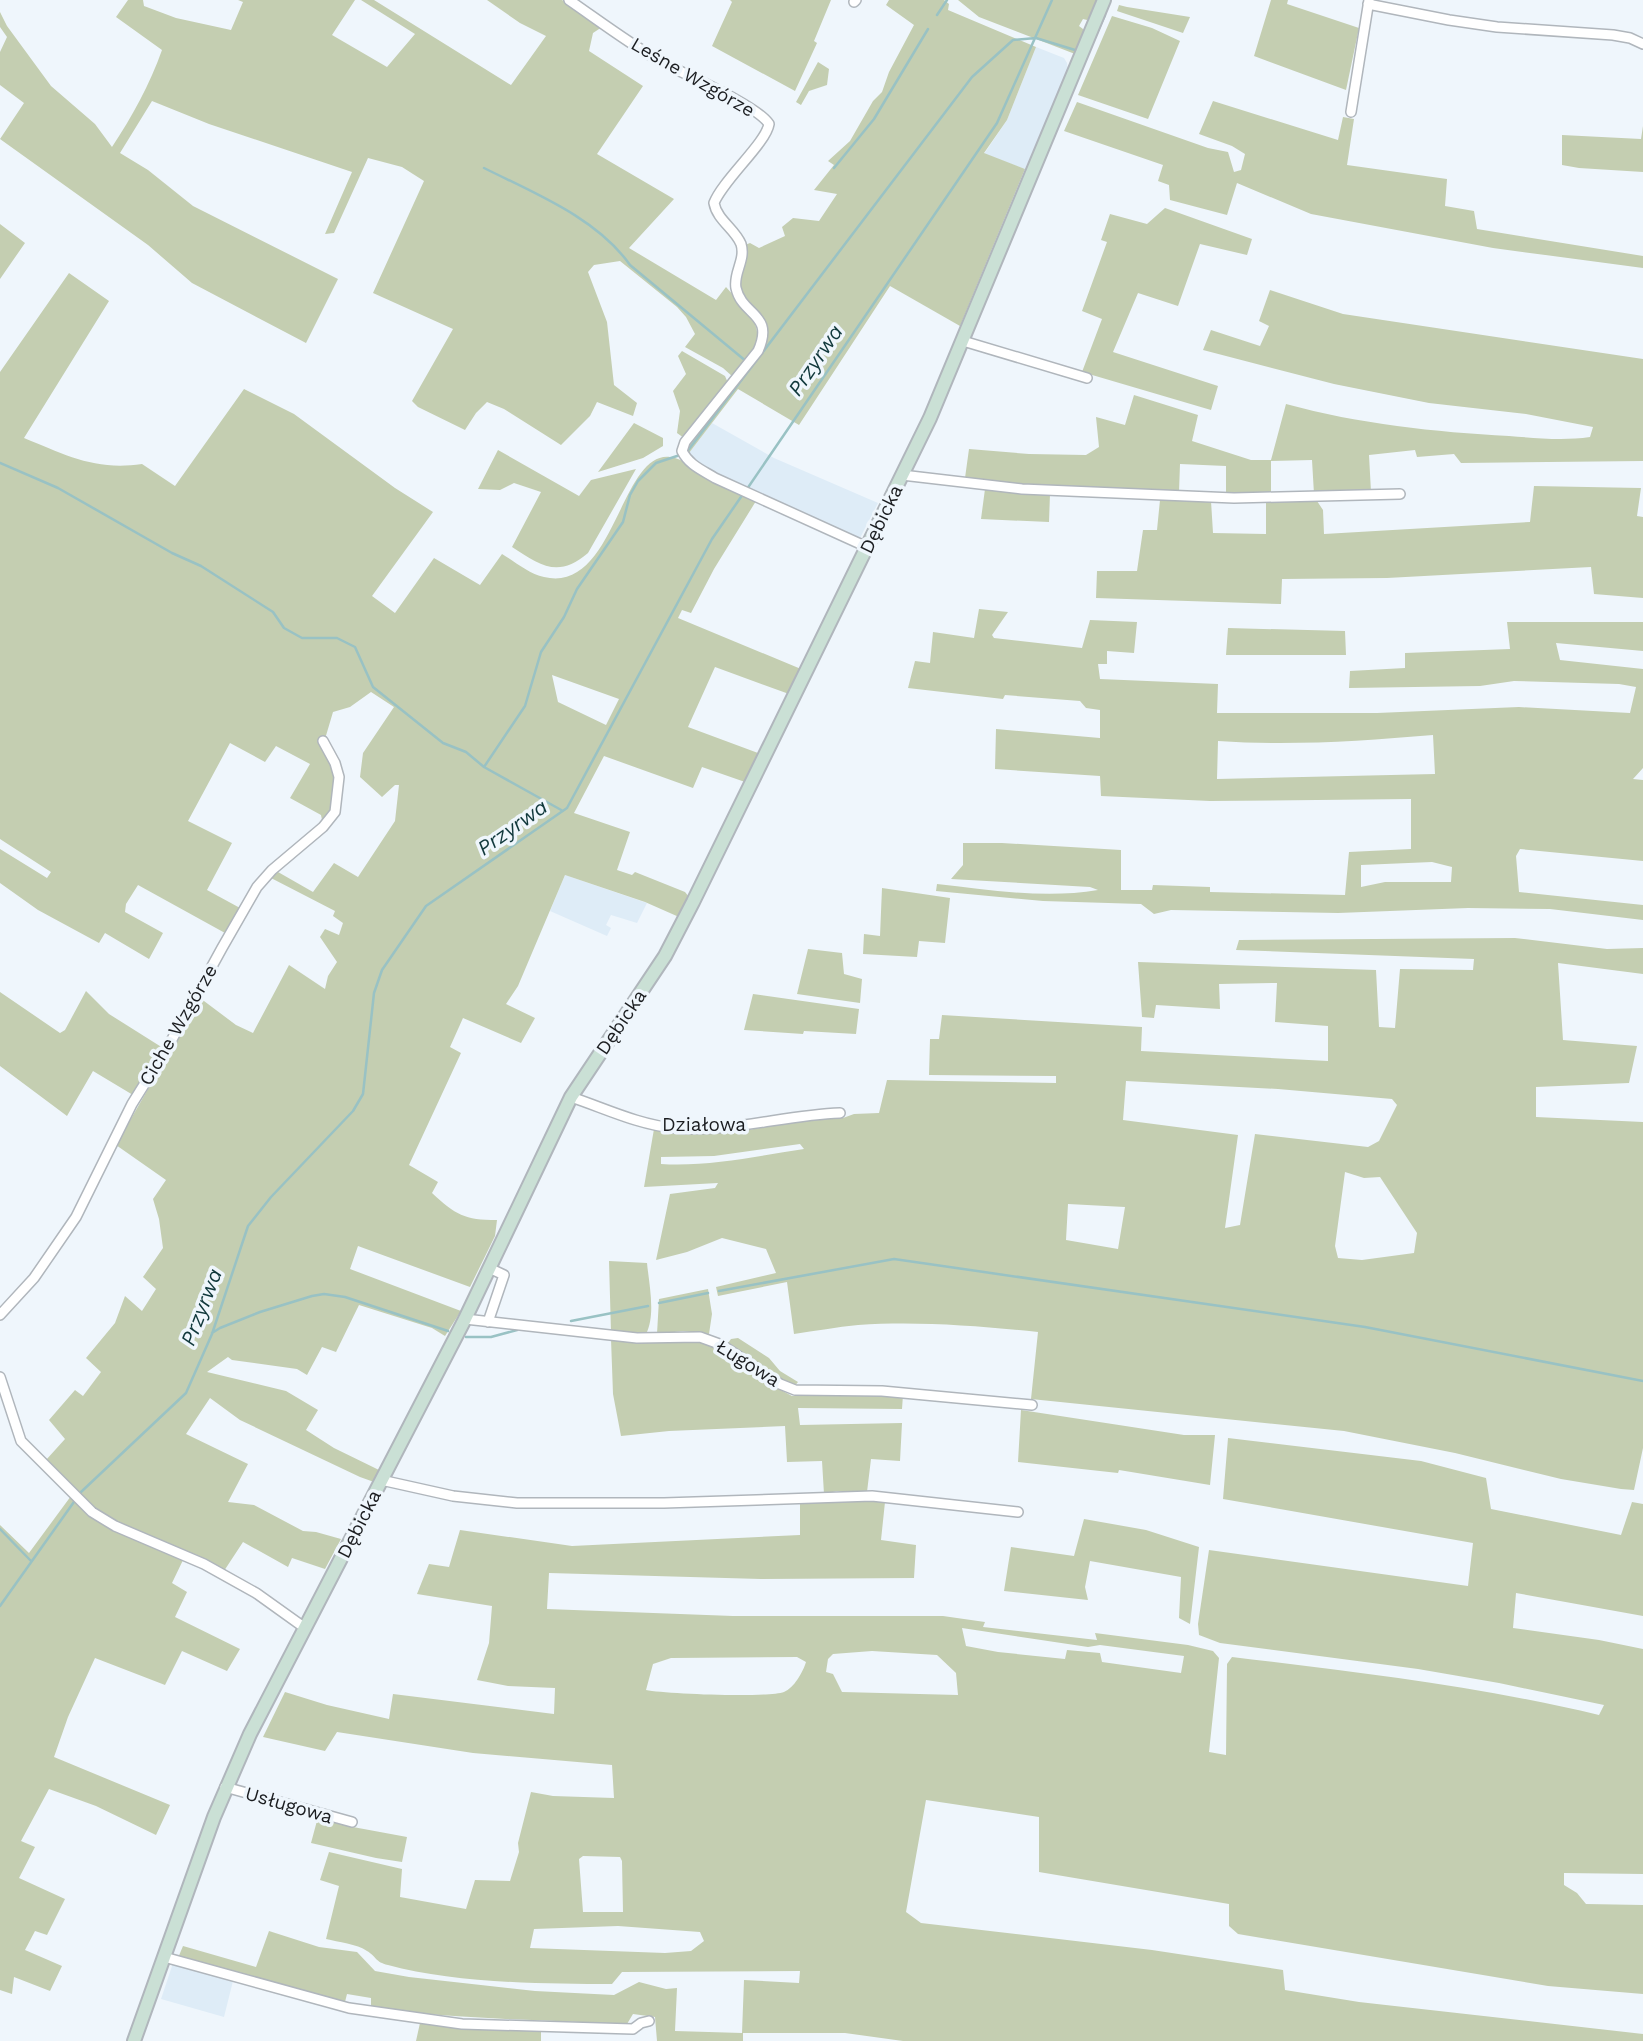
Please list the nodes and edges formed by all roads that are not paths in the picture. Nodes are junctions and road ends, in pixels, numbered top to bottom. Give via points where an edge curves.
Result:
1 (569, 0) edge
2 (1104, 0) edge
3 (1368, 2) edge
4 (1643, 44) edge
5 (1351, 112) dead end
6 (963, 341) junction
7 (1087, 378) dead end
8 (902, 475) junction
9 (1400, 494) dead end
10 (867, 547) junction
11 (323, 741) dead end
12 (571, 1097) junction
13 (840, 1114) dead end
14 (489, 1268) junction
15 (0, 1315) edge
16 (465, 1319) junction
17 (488, 1322) junction
18 (0, 1377) edge
19 (1032, 1405) dead end
20 (381, 1480) junction
21 (1017, 1512) dead end
22 (305, 1628) junction
23 (225, 1787) junction
24 (352, 1822) dead end
25 (164, 1957) junction
26 (649, 2021) dead end
27 (134, 2041) edge

1 - 10 street, Leśne Wzgórze via 657,59 743,104 769,124 714,203 742,247 736,285 741,298 759,317 763,337 758,351 682,451 692,464 739,490
2 - 6 street, Dębicka
3 - 4 street via 1449,20 1630,37
3 - 5 street
6 - 7 street
6 - 8 street, Dębicka
8 - 9 street via 1022,489 1234,498
8 - 10 street, Dębicka
10 - 12 street, Dębicka via 665,956
11 - 15 street, Ciche Wzgórze via 339,777 335,812 257,887 132,1104 76,1217 34,1278
12 - 13 street, Działowa via 674,1128
12 - 14 street, Dębicka
14 - 16 street, Dębicka
14 - 17 street via 504,1275
16 - 17 street, Ługowa
16 - 20 street, Dębicka
17 - 19 street, Ługowa via 637,1338 710,1339 795,1390 882,1391
18 - 22 street via 21,1441 101,1519 230,1578
20 - 21 street via 453,1496 517,1503 872,1496
20 - 22 street, Dębicka
22 - 23 street, Dębicka
23 - 24 street, Usługowa
23 - 25 street, Dębicka
25 - 26 street via 328,2003 462,2024 632,2029
25 - 27 street, Dębicka

